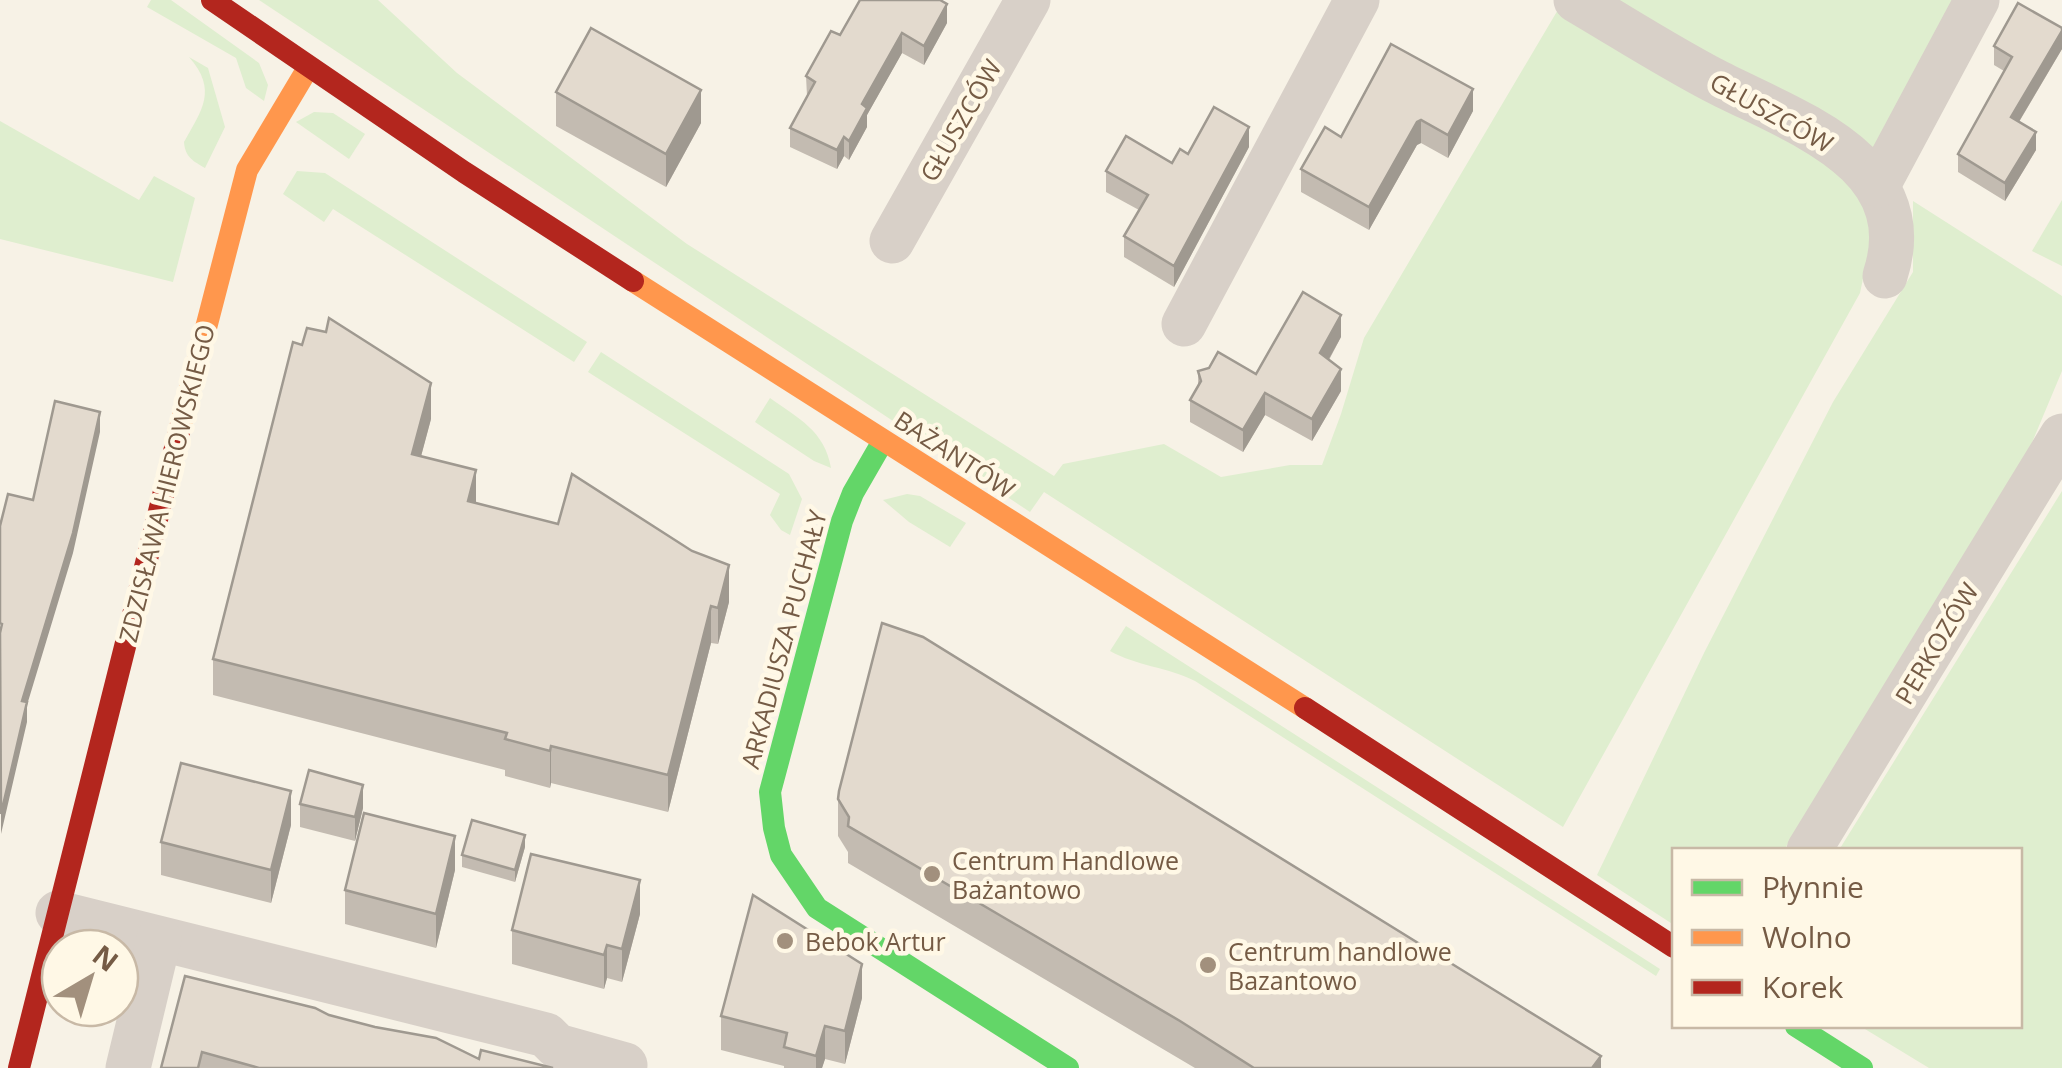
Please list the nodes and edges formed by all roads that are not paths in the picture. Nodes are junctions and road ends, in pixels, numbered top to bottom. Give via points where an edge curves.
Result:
1 (212, 0) edge
2 (1028, 0) edge
3 (1357, 0) edge
4 (1576, 0) edge
5 (1977, 0) edge
6 (308, 68) junction
7 (1878, 185) junction
8 (892, 241) dead end
9 (1885, 276) dead end
10 (1184, 324) dead end
11 (2062, 436) edge
12 (883, 441) junction
13 (1810, 848) edge
14 (58, 913) junction
15 (159, 939) junction
16 (1672, 946) edge
17 (1799, 1028) edge
18 (625, 1064) dead end
19 (19, 1068) edge
20 (128, 1068) edge
21 (1068, 1068) edge
22 (1862, 1068) edge

1 - 6 street, BAŻANTÓW
2 - 8 street, GŁUSZCÓW
3 - 10 street
4 - 7 street, GŁUSZCÓW via 1806,126 1848,153
5 - 7 street
6 - 12 street, BAŻANTÓW
6 - 14 street, ZDZISŁAWA HIEROWSKIEGO via 247,170 236,203
7 - 9 street, GŁUSZCÓW via 1892,232
11 - 13 street, PERKOZÓW
12 - 16 street, BAŻANTÓW
12 - 21 street, ARKADIUSZA PUCHAŁY via 842,520 770,792 772,834 789,874 817,908
14 - 15 street
14 - 19 street, ZDZISŁAWA HIEROWSKIEGO
15 - 18 street via 546,1035 557,1046
15 - 20 street
17 - 22 street

